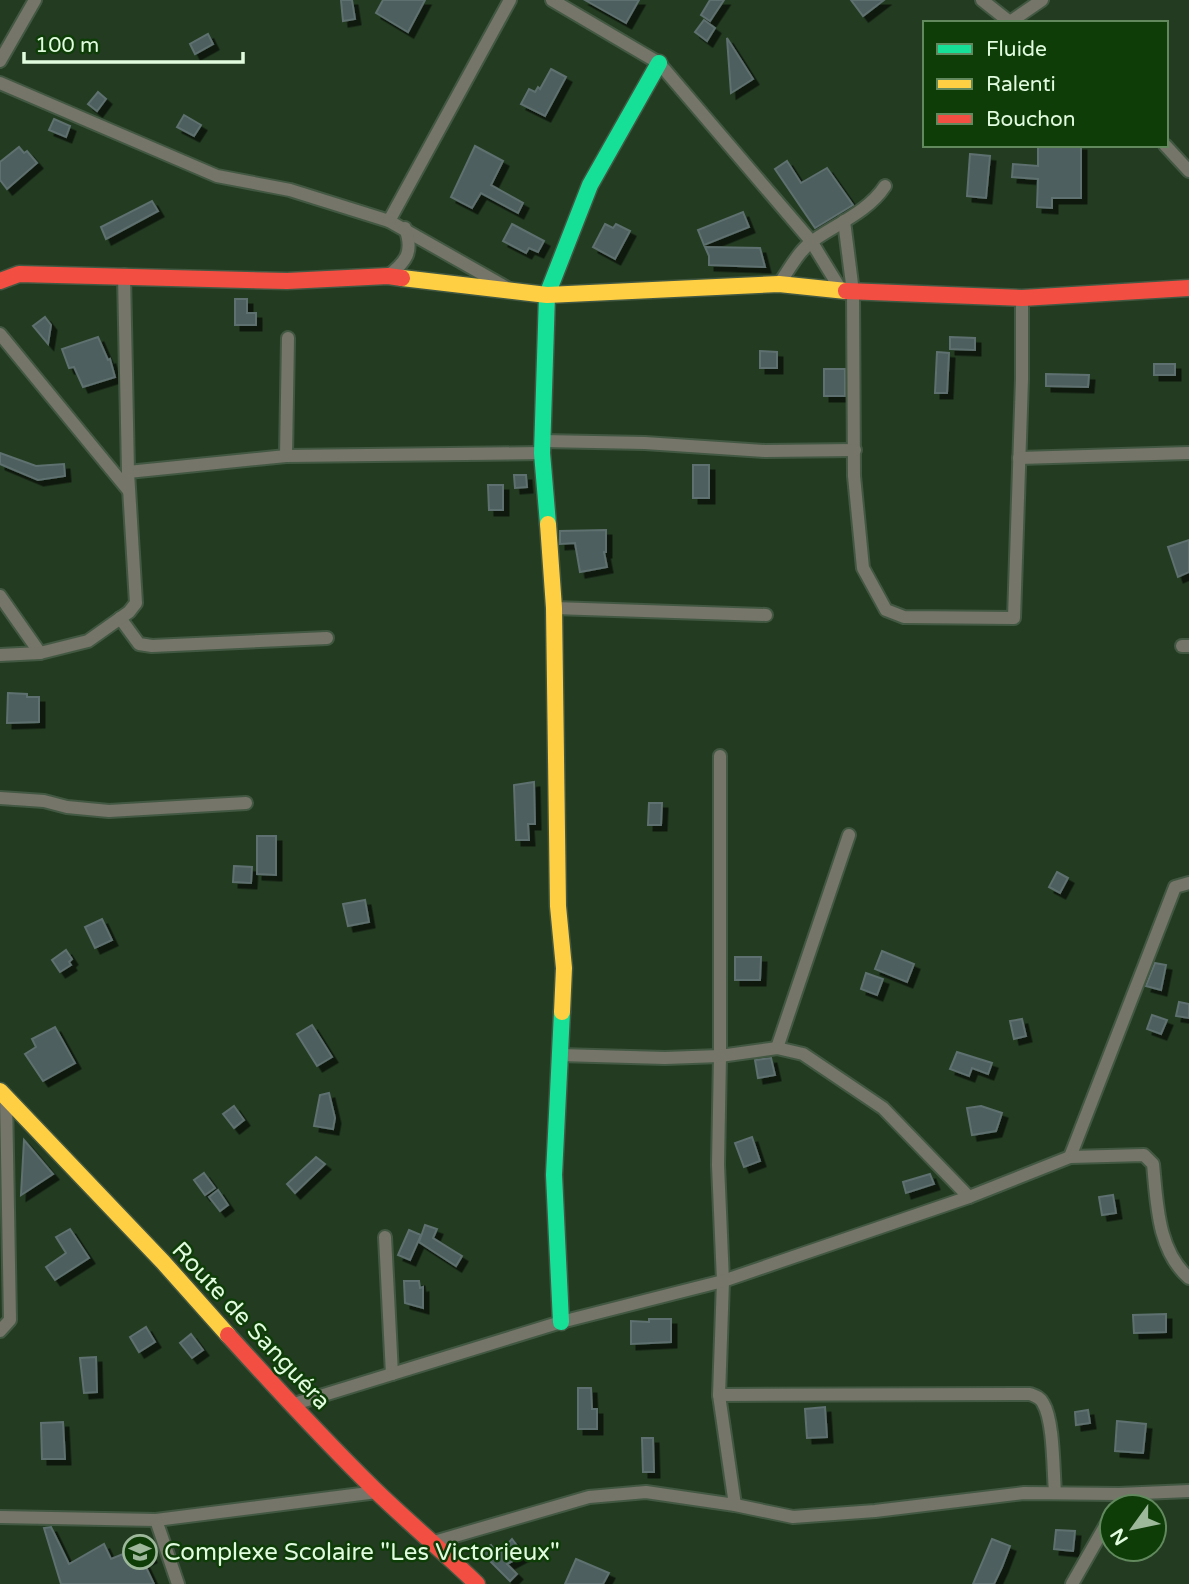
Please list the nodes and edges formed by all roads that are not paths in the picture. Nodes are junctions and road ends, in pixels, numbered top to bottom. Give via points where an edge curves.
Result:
1 (35, 0) edge
2 (510, 0) edge
3 (552, 0) edge
4 (982, 0) edge
5 (1042, 0) edge
6 (1009, 21) edge
7 (1011, 21) edge
8 (0, 61) edge
9 (659, 63) junction
10 (0, 83) edge
11 (1167, 147) edge
12 (1189, 171) edge
13 (885, 186) dead end
14 (389, 220) junction
15 (844, 221) junction
16 (405, 228) junction
17 (811, 242) junction
18 (124, 275) junction
19 (388, 276) junction
20 (0, 281) edge
21 (779, 284) junction
22 (1189, 288) edge
23 (512, 291) junction
24 (847, 291) junction
25 (547, 295) junction
26 (1022, 298) junction
27 (0, 334) edge
28 (288, 338) dead end
29 (543, 447) junction
30 (855, 450) junction
31 (1189, 453) edge
32 (286, 456) junction
33 (1019, 458) junction
34 (128, 472) junction
35 (129, 491) junction
36 (0, 596) edge
37 (554, 608) junction
38 (766, 615) dead end
39 (120, 618) junction
40 (327, 638) dead end
41 (40, 653) junction
42 (0, 655) edge
43 (720, 756) dead end
44 (0, 799) edge
45 (246, 803) dead end
46 (849, 835) dead end
47 (1189, 883) edge
48 (777, 1048) junction
49 (560, 1055) junction
50 (720, 1056) junction
51 (3, 1095) edge
52 (1070, 1157) junction
53 (969, 1197) junction
54 (385, 1237) dead end
55 (1189, 1278) edge
56 (723, 1281) junction
57 (561, 1322) junction
58 (0, 1331) edge
59 (392, 1374) junction
60 (719, 1395) junction
61 (291, 1405) junction
62 (1189, 1491) edge
63 (377, 1492) junction
64 (1055, 1492) junction
65 (1098, 1493) edge
66 (1142, 1493) edge
67 (736, 1505) junction
68 (0, 1517) edge
69 (156, 1520) junction
70 (1098, 1538) edge
71 (434, 1542) junction
72 (178, 1584) edge
73 (477, 1584) edge
74 (1072, 1584) edge

1 - 8 street
2 - 14 street
3 - 9 street
4 - 6 street
5 - 7 street
9 - 17 street
9 - 25 street via 590,185
10 - 14 street via 217,176 290,190
11 - 12 street
13 - 15 street
14 - 16 street
15 - 17 street
15 - 24 street
16 - 19 street via 410,240 405,262
16 - 23 street
17 - 21 street
17 - 24 street
18 - 19 street via 287,281
18 - 20 street via 19,275
18 - 34 street
19 - 23 street
21 - 24 street
21 - 25 street
22 - 26 street
23 - 25 street
24 - 26 street
24 - 30 street
25 - 29 street
26 - 33 street
27 - 35 street
28 - 32 street
29 - 30 street via 645,443 765,451
29 - 32 street
29 - 37 street
30 - 33 street via 863,568 886,610 904,617 1014,618
31 - 33 street
32 - 34 street
34 - 35 street
35 - 39 street via 136,603
36 - 41 street
37 - 38 street
37 - 49 street via 558,906 564,968
39 - 40 street via 139,644 152,646
39 - 41 street via 88,641
41 - 42 street
43 - 50 street
44 - 45 street via 109,811
46 - 48 street
47 - 52 street via 1175,887
48 - 50 street
48 - 53 street via 803,1054 883,1108
49 - 50 street
49 - 57 street via 554,1175
50 - 56 street
51 - 58 street via 10,1320
51 - 61 street, Route de Sanguéra via 163,1262
52 - 53 street
52 - 55 street via 1144,1155 1150,1159 1156,1212 1176,1264
53 - 56 street
54 - 59 street
56 - 57 street
56 - 60 street
57 - 59 street
59 - 61 street
60 - 64 street via 1030,1394 1045,1404
60 - 67 street
61 - 63 street, Route de Sanguéra
62 - 66 street
63 - 69 street
63 - 71 street, Route de Sanguéra
64 - 65 street
64 - 67 street via 793,1517
67 - 71 street via 646,1492 589,1497
68 - 69 street
69 - 72 street
70 - 74 street
71 - 73 street, Route de Sanguéra

